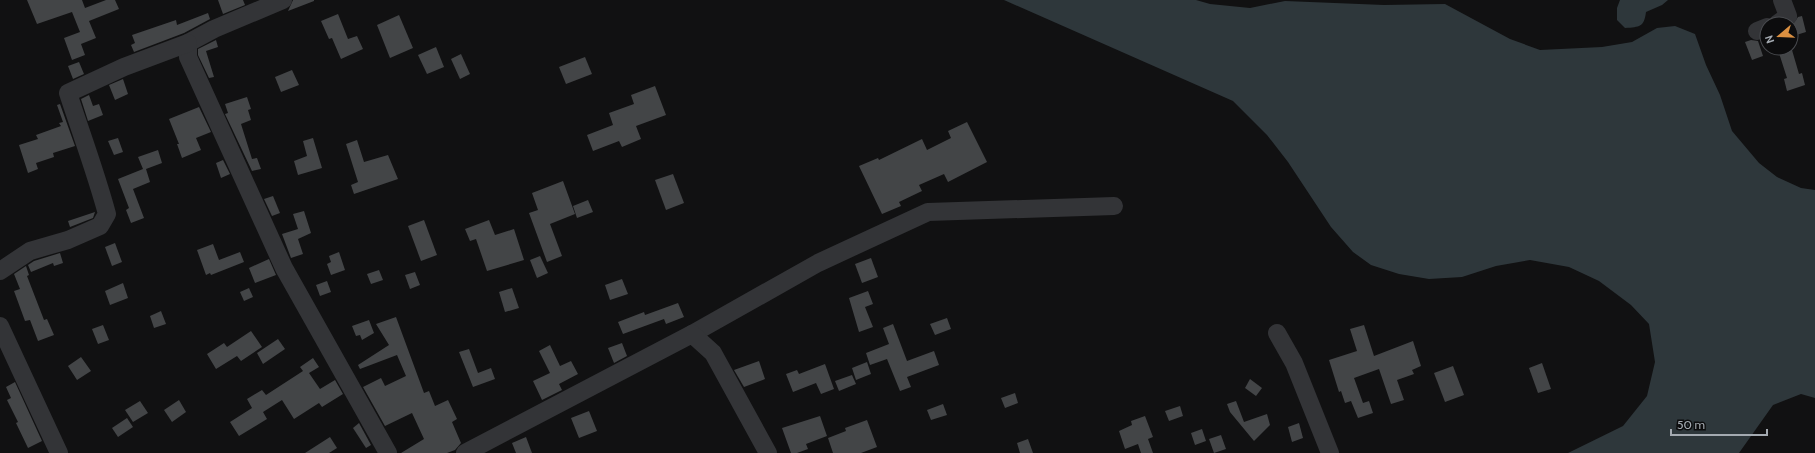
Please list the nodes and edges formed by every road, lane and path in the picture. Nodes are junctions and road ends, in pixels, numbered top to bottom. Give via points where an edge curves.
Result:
1 (283, 0) edge
2 (1782, 0) edge
3 (1788, 16) edge
4 (188, 43) junction
5 (1114, 206) dead end
6 (0, 271) edge
7 (1, 330) edge
8 (1277, 333) dead end
9 (692, 334) junction
10 (59, 453) edge
11 (388, 453) edge
12 (464, 453) edge
13 (768, 453) edge
14 (1330, 453) edge

1 - 4 street via 214,29
2 - 3 street
4 - 6 street via 124,67 68,93 107,214 100,226 68,240 30,251
4 - 11 street via 188,57 196,78 284,268
5 - 9 street via 928,212 818,262
7 - 10 street
8 - 14 street via 1294,363
9 - 12 street
9 - 13 street via 713,353

